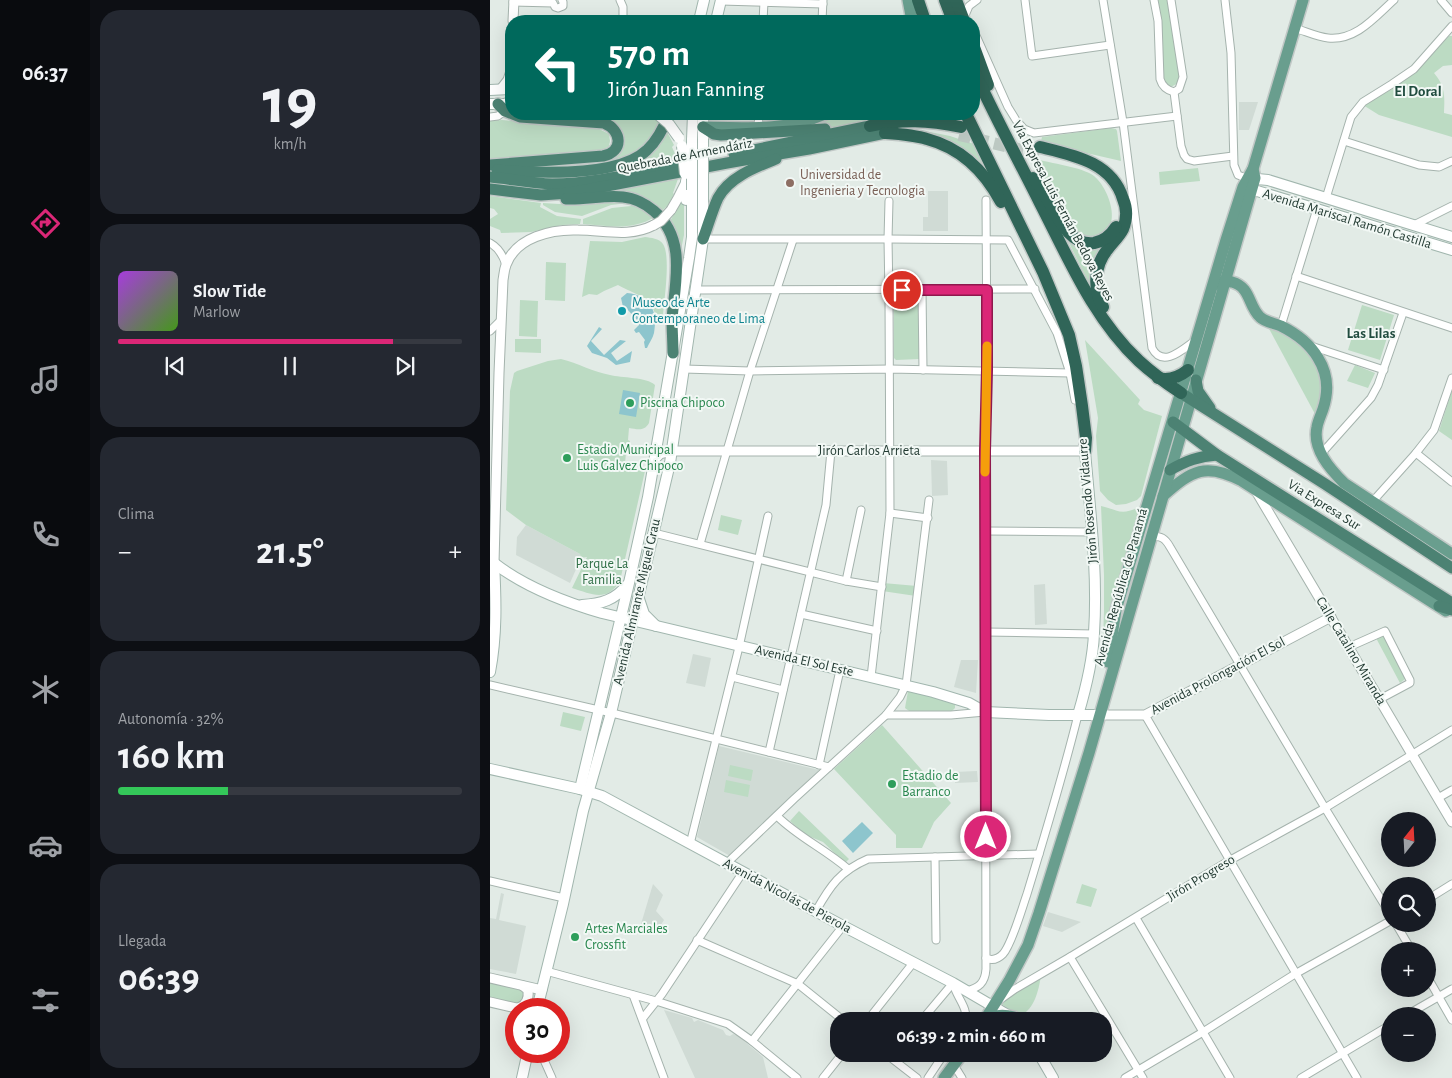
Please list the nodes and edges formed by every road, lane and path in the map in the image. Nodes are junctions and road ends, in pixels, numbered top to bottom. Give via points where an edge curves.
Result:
1 (562, 0) edge
2 (628, 0) edge
3 (704, 0) edge
4 (721, 0) edge
5 (945, 0) edge
6 (1025, 0) edge
7 (1103, 0) edge
8 (1154, 0) edge
9 (1172, 0) edge
10 (1225, 0) edge
11 (1303, 0) edge
12 (1394, 0) edge
13 (1441, 0) edge
14 (514, 1) edge
15 (554, 2) edge
16 (764, 2) junction
17 (823, 2) edge
18 (915, 2) edge
19 (622, 3) edge
20 (1452, 13) edge
21 (513, 15) edge
22 (700, 15) edge
23 (717, 15) edge
24 (763, 15) edge
25 (822, 15) edge
26 (913, 15) edge
27 (919, 15) edge
28 (922, 15) edge
29 (951, 15) edge
30 (1294, 28) junction
31 (1451, 29) edge
32 (980, 44) edge
33 (1110, 45) junction
34 (980, 63) edge
35 (980, 83) edge
36 (503, 89) edge
37 (1174, 92) junction
38 (502, 104) edge
39 (1177, 116) junction
40 (490, 117) edge
41 (996, 117) junction
42 (568, 120) edge
43 (664, 120) edge
44 (667, 120) edge
45 (694, 120) edge
46 (703, 120) edge
47 (759, 120) edge
48 (803, 120) edge
49 (888, 120) edge
50 (969, 120) edge
51 (1123, 122) junction
52 (703, 127) junction
53 (758, 128) junction
54 (878, 128) junction
55 (960, 131) tunnel mouth
56 (697, 140) junction
57 (1344, 141) junction
58 (808, 149) junction
59 (1233, 156) junction
60 (727, 160) junction
61 (774, 160) junction
62 (1452, 161) edge
63 (490, 165) edge
64 (1022, 168) junction
65 (490, 169) edge
66 (490, 177) edge
67 (1250, 180) junction
68 (490, 189) edge
69 (1299, 190) junction
70 (690, 192) junction
71 (552, 195) junction
72 (1326, 198) junction
73 (889, 200) dead end
74 (986, 200) dead end
75 (1295, 202) junction
76 (1452, 206) edge
77 (1317, 209) junction
78 (1380, 214) junction
79 (1414, 225) junction
80 (1376, 227) junction
81 (1452, 237) edge
82 (697, 238) junction
83 (888, 239) junction
84 (793, 240) junction
85 (987, 240) junction
86 (490, 243) edge
87 (1452, 250) edge
88 (506, 265) junction
89 (1296, 276) junction
90 (1224, 281) junction
91 (1212, 287) junction
92 (1035, 289) junction
93 (695, 290) junction
94 (889, 290) junction
95 (922, 290) junction
96 (987, 290) junction
97 (775, 291) junction
98 (1403, 312) junction
99 (501, 320) junction
100 (1281, 326) junction
101 (1452, 328) edge
102 (490, 331) edge
103 (1068, 334) junction
104 (1197, 339) junction
105 (1309, 345) junction
106 (674, 353) junction
107 (1137, 360) junction
108 (684, 369) junction
109 (890, 369) junction
110 (923, 370) junction
111 (987, 370) junction
112 (1188, 370) junction
113 (1384, 370) junction
114 (750, 371) junction
115 (1070, 373) junction
116 (1158, 378) junction
117 (1452, 378) edge
118 (1196, 380) junction
119 (1186, 396) junction
120 (1214, 414) junction
121 (1178, 425) junction
122 (672, 451) junction
123 (726, 451) junction
124 (831, 451) junction
125 (889, 451) junction
126 (985, 451) junction
127 (1085, 451) junction
128 (1416, 453) junction
129 (1321, 454) junction
130 (1217, 455) junction
131 (655, 459) junction
132 (1170, 470) junction
133 (1452, 482) edge
134 (1255, 484) junction
135 (1162, 496) junction
136 (929, 500) dead end
137 (1373, 501) junction
138 (861, 510) dead end
139 (890, 513) junction
140 (768, 516) dead end
141 (928, 518) junction
142 (986, 531) junction
143 (1092, 532) junction
144 (654, 533) junction
145 (1151, 536) junction
146 (700, 544) junction
147 (1452, 554) edge
148 (758, 559) junction
149 (492, 561) edge
150 (647, 563) junction
151 (632, 565) junction
152 (1452, 568) edge
153 (811, 572) junction
154 (846, 581) junction
155 (629, 583) junction
156 (882, 587) junction
157 (638, 597) junction
158 (1452, 604) edge
159 (576, 605) junction
160 (1439, 606) junction
161 (1452, 610) edge
162 (801, 614) junction
163 (1452, 615) edge
164 (1331, 617) junction
165 (620, 618) junction
166 (633, 621) junction
167 (657, 626) junction
168 (876, 631) junction
169 (986, 632) junction
170 (1094, 634) junction
171 (739, 646) junction
172 (1349, 647) junction
173 (791, 658) junction
174 (1240, 664) junction
175 (840, 670) junction
176 (490, 672) edge
177 (732, 676) junction
178 (872, 677) junction
179 (490, 685) edge
180 (906, 685) junction
181 (783, 690) junction
182 (900, 697) junction
183 (955, 698) junction
184 (1380, 699) junction
185 (598, 710) junction
186 (985, 712) junction
187 (611, 713) junction
188 (956, 714) junction
189 (886, 715) junction
190 (906, 715) junction
191 (1078, 715) junction
192 (1096, 715) junction
193 (1145, 715) junction
194 (1452, 730) edge
195 (716, 739) junction
196 (769, 752) junction
197 (1412, 755) junction
198 (819, 765) junction
199 (829, 767) junction
200 (490, 769) edge
201 (584, 790) junction
202 (1452, 790) edge
203 (1438, 798) junction
204 (1325, 808) junction
205 (777, 816) junction
206 (1452, 822) edge
207 (690, 844) junction
208 (1039, 854) junction
209 (935, 857) junction
210 (986, 857) junction
211 (1229, 860) junction
212 (727, 863) junction
213 (848, 869) junction
214 (743, 872) junction
215 (490, 881) edge
216 (1452, 884) edge
217 (1436, 894) edge
218 (564, 898) junction
219 (1381, 899) edge
220 (816, 911) junction
221 (1136, 918) junction
222 (843, 926) junction
223 (1381, 926) edge
224 (697, 940) junction
225 (936, 940) dead end
226 (1070, 957) junction
227 (986, 958) junction
228 (913, 963) junction
229 (546, 971) junction
230 (1295, 974) junction
231 (490, 978) edge
232 (953, 983) junction
233 (798, 984) junction
234 (523, 986) junction
235 (1452, 989) edge
236 (542, 990) junction
237 (966, 990) junction
238 (1436, 993) edge
239 (633, 995) junction
240 (1438, 997) junction
241 (528, 998) edge
242 (540, 998) edge
243 (656, 1001) junction
244 (490, 1002) edge
245 (505, 1005) edge
246 (994, 1006) junction
247 (1421, 1007) edge
248 (833, 1012) edge
249 (874, 1012) edge
250 (929, 1012) edge
251 (966, 1012) edge
252 (990, 1012) edge
253 (1004, 1012) edge
254 (643, 1018) junction
255 (1452, 1020) edge
256 (1381, 1030) edge
257 (1203, 1032) junction
258 (752, 1041) junction
259 (1342, 1053) junction
260 (836, 1062) edge
261 (898, 1062) edge
262 (939, 1062) edge
263 (956, 1062) edge
264 (1044, 1062) edge
265 (525, 1063) edge
266 (545, 1063) edge
267 (954, 1065) junction
268 (1138, 1070) junction
269 (522, 1078) edge
270 (552, 1078) edge
271 (664, 1078) edge
272 (797, 1078) edge
273 (824, 1078) edge
274 (917, 1078) edge
275 (928, 1078) edge
276 (944, 1078) edge
277 (962, 1078) edge
278 (1053, 1078) edge
279 (1124, 1078) edge
280 (1143, 1078) edge
281 (1230, 1078) edge
282 (1301, 1078) edge
283 (1357, 1078) edge

1 - 15 street via 560,8 555,7
2 - 19 street
3 - 22 main road
4 - 16 street
4 - 23 main road
5 - 29 highway
6 - 33 street via 1032,56
7 - 33 street
8 - 37 street via 1161,84
9 - 37 street via 1183,77 1179,89
10 - 59 street via 1231,53
11 - 30 main road, Avenida República de Panamá
12 - 30 street via 1360,30 1348,36 1327,38
13 - 20 street
14 - 15 street
14 - 21 street
16 - 17 street
16 - 24 street
17 - 25 street
18 - 26 main road
18 - 27 highway
18 - 28 highway
30 - 67 main road, Avenida República de Panamá
31 - 57 street via 1414,68 1363,102 1351,118
32 - 51 street via 1008,107 1024,129 1034,133
33 - 51 street
34 - 41 highway
35 - 41 highway, Vía Expresa Luis Fernán Bedoya Reyes
36 - 38 main road via 493,96
37 - 39 street
38 - 40 street via 496,116
39 - 51 street
39 - 59 street via 1181,146 1187,159
41 - 64 highway, Vía Expresa Luis Fernán Bedoya Reyes
42 - 63 highway via 609,125 616,131 617,145 611,154 603,156
43 - 70 main road, bridge via 680,142
44 - 65 highway via 647,150 636,159 623,163 563,172
45 - 56 main road
46 - 52 main road
47 - 53 street
48 - 53 main road
49 - 54 highway
50 - 103 highway via 1051,289
51 - 104 street via 1152,348 1160,358 1167,358
52 - 53 main road
52 - 54 highway via 721,135
52 - 56 main road
54 - 55 highway via 892,122 917,120 938,122
54 - 58 highway, Quebrada de Armendáriz
54 - 60 highway, Quebrada de Armendáriz via 813,138
54 - 103 highway via 945,145 974,164 996,193
56 - 70 main road, bridge
57 - 62 street via 1419,165 1439,167
57 - 72 street
58 - 60 highway, Quebrada de Armendáriz
58 - 61 highway
59 - 67 street via 1236,173
60 - 61 highway via 733,167
60 - 66 highway, Quebrada de Armendáriz via 553,184
60 - 71 highway, Quebrada de Armendáriz
61 - 82 highway via 746,172 724,189
64 - 107 highway, Vía Expresa Luis Fernán Bedoya Reyes via 1088,295 1117,338
64 - 107 highway via 1044,191 1071,236 1080,241 1100,241 1116,228 1119,211 1114,194 1097,175 1040,150 1076,156 1094,164 1108,174 1121,192 1126,209 1125,222 1121,233 1100,260 1097,289 1101,304
67 - 69 main road, Avenida Mariscal Ramón Castilla via 1268,180
67 - 75 main road, Avenida Mariscal Ramón Castilla
67 - 90 main road, Avenida República de Panamá
67 - 91 main road, Avenida República de Panamá
68 - 71 highway, Quebrada de Armendáriz
69 - 72 main road, Avenida Mariscal Ramón Castilla
69 - 75 main road
70 - 82 main road, Avenida Almirante Miguel Grau
70 - 82 main road via 686,226
70 - 88 street, bridge via 654,225 622,234 561,230 530,239 516,250
71 - 106 highway via 563,199 624,197 651,208 666,223 675,246 677,263 672,320
72 - 78 main road, Avenida Mariscal Ramón Castilla
73 - 83 street
74 - 85 street
75 - 77 main road, Avenida Mariscal Ramón Castilla
76 - 79 street
77 - 80 main road, Avenida Mariscal Ramón Castilla
77 - 89 street
78 - 79 main road, Avenida Mariscal Ramón Castilla
78 - 80 main road
79 - 81 main road, Avenida Mariscal Ramón Castilla
80 - 87 main road, Avenida Mariscal Ramón Castilla
82 - 84 street
82 - 93 main road, Avenida Almirante Miguel Grau
82 - 106 main road, Avenida Almirante Miguel Grau
83 - 84 street
83 - 85 street
83 - 94 street
84 - 97 street
85 - 92 street, Jirón Rosendo Vidaurre via 1008,240
85 - 96 street
86 - 88 street via 501,253
88 - 99 street
89 - 98 street
89 - 100 street
90 - 91 main road
90 - 100 main road via 1246,291 1259,317
90 - 118 main road, Avenida República de Panamá
91 - 104 main road, Avenida República de Panamá
92 - 96 street
92 - 115 street, Jirón Rosendo Vidaurre via 1057,334
93 - 97 street
93 - 108 main road, Avenida Almirante Miguel Grau
94 - 95 street
94 - 97 street
94 - 109 street
95 - 96 street
95 - 110 street
96 - 111 street
97 - 114 street
98 - 101 street
98 - 113 street
99 - 102 street
99 - 149 street
100 - 105 main road
103 - 127 highway via 1081,398
104 - 112 main road, Avenida República de Panamá
105 - 113 street
105 - 129 main road via 1318,357 1327,382 1327,396 1316,434
106 - 131 main road, Avenida Almirante Miguel Grau
107 - 116 highway, Vía Expresa Luis Fernán Bedoya Reyes
108 - 114 street
108 - 122 main road, Avenida Almirante Miguel Grau
109 - 110 street
109 - 114 street
109 - 125 street
110 - 111 street
111 - 115 street
111 - 126 street
112 - 116 highway via 1174,378
112 - 119 main road, Avenida República de Panamá
113 - 129 street via 1371,398
114 - 123 street
115 - 127 street, Jirón Rosendo Vidaurre
116 - 119 highway, Vía Expresa Luis Fernán Bedoya Reyes
117 - 128 street via 1434,430
118 - 119 main road, Avenida República de Panamá
118 - 120 highway via 1198,392
119 - 120 highway, Via Expresa Sur
119 - 121 main road, Avenida República de Panamá
120 - 152 highway, Via Expresa Sur
121 - 130 highway, Via Expresa Sur
121 - 132 main road, Avenida República de Panamá
121 - 192 main road, Avenida República de Panamá via 1116,610
122 - 123 street, Jirón Carlos Arrieta
122 - 131 street, Jirón Carlos Arrieta
122 - 144 main road, Avenida Almirante Miguel Grau
123 - 124 street, Jirón Carlos Arrieta
123 - 146 street
124 - 125 street, Jirón Carlos Arrieta
124 - 153 street via 826,505
125 - 126 street, Jirón Carlos Arrieta
125 - 139 street
126 - 127 street, Jirón Carlos Arrieta
126 - 142 street
127 - 143 main road, Jirón Rosendo Vidaurre
128 - 133 street
128 - 137 street
129 - 137 main road via 1344,483
130 - 132 highway via 1189,460
130 - 134 highway, Via Expresa Sur
131 - 151 main road, Avenida Almirante Miguel Grau
132 - 135 main road, Avenida República de Panamá
134 - 135 main road via 1214,470 1204,470 1183,479
134 - 158 highway, Via Expresa Sur
134 - 160 main road
134 - 164 street, Calle Catalino Miranda
135 - 145 main road, Avenida República de Panamá
136 - 141 street
137 - 147 main road
138 - 154 street
139 - 141 street
139 - 156 street
140 - 148 street
141 - 180 street
142 - 143 street
142 - 169 street
143 - 170 main road, Jirón Rosendo Vidaurre
144 - 146 street
144 - 150 main road, Avenida Almirante Miguel Grau
145 - 174 street via 1166,539
145 - 192 main road, Avenida República de Panamá
146 - 148 street
148 - 153 street
148 - 171 street
149 - 159 main road, Avenida El Sol Este via 532,585
149 - 176 main road via 496,623
150 - 151 main road via 640,573
150 - 157 main road, Avenida Almirante Miguel Grau
151 - 155 main road, Avenida Almirante Miguel Grau
153 - 154 street
153 - 162 street
154 - 156 street
155 - 159 main road via 609,600
155 - 165 main road, Avenida Almirante Miguel Grau
156 - 168 street
157 - 166 main road, Avenida Almirante Miguel Grau
157 - 167 main road via 644,614
159 - 165 main road, Avenida El Sol Este
160 - 161 highway
160 - 163 main road
162 - 168 street
162 - 173 street
164 - 172 street, Calle Catalino Miranda
164 - 174 street, Avenida Prolongación El Sol
165 - 166 main road, Avenida El Sol Este
165 - 185 main road, Avenida Almirante Miguel Grau
166 - 167 main road, Avenida El Sol Este
166 - 187 main road, Avenida Almirante Miguel Grau
167 - 171 main road, Avenida El Sol Este
168 - 178 street
169 - 170 street
169 - 186 street
170 - 191 main road, Jirón Rosendo Vidaurre
171 - 173 main road, Avenida El Sol Este
171 - 177 street
172 - 184 street, Calle Catalino Miranda
172 - 184 street via 1385,631 1410,683
173 - 175 main road, Avenida El Sol Este
173 - 181 street
174 - 193 street, Avenida Prolongación El Sol
174 - 204 street
175 - 178 main road, Avenida El Sol Este
175 - 198 street
177 - 181 street
177 - 195 street
178 - 180 main road, Avenida El Sol Este
179 - 185 street
180 - 182 street
180 - 183 main road, Avenida El Sol Este
181 - 196 street
182 - 189 street
182 - 190 street via 900,707
183 - 186 main road, Avenida El Sol Este
183 - 188 street via 960,707
184 - 197 street, Calle Catalino Miranda
185 - 187 street
185 - 201 main road, Avenida Almirante Miguel Grau
186 - 188 street, Avenida El Sol Este
186 - 191 main road, Avenida El Sol Este
186 - 210 street
187 - 195 street
187 - 201 main road, Avenida Almirante Miguel Grau
188 - 190 street, Avenida El Sol Este
189 - 190 street, Avenida El Sol Este
189 - 199 street
191 - 192 main road, Avenida El Sol Este
191 - 208 street
192 - 193 street, Avenida Prolongación El Sol
192 - 246 main road, Avenida República de Panamá via 1034,928
193 - 211 street
194 - 197 street, Jirón Progreso
195 - 196 street
195 - 207 street
196 - 198 street
197 - 203 street, Calle Catalino Miranda
197 - 204 street, Jirón Progreso
198 - 199 street
199 - 205 street
200 - 201 main road, Avenida Nicolás de Pierola
201 - 207 main road, Avenida Nicolás de Pierola via 607,798
201 - 218 main road, Avenida Almirante Miguel Grau
202 - 203 street
203 - 206 street, Calle Catalino Miranda
204 - 211 street, Jirón Progreso
204 - 219 street
205 - 212 street
205 - 213 street
207 - 212 main road, Avenida Nicolás de Pierola
208 - 210 street
208 - 227 street via 1006,951 995,959
209 - 210 street
209 - 213 street via 868,859
209 - 225 street
210 - 227 street
211 - 221 street, Jirón Progreso
211 - 230 street
212 - 214 main road, Avenida Nicolás de Pierola
213 - 220 street
214 - 220 main road, Avenida Nicolás de Pierola
214 - 224 street
215 - 218 street
216 - 217 street
218 - 229 main road, Avenida Almirante Miguel Grau
220 - 222 main road, Avenida Nicolás de Pierola
221 - 226 street, Jirón Progreso
221 - 257 street
222 - 228 main road, Avenida Nicolás de Pierola
222 - 233 street
223 - 230 street
224 - 233 street
224 - 243 street
226 - 246 street, Jirón Progreso via 1015,989
226 - 268 street
227 - 237 street via 984,981
228 - 232 main road, Avenida Nicolás de Pierola
228 - 249 street
229 - 236 main road, Avenida Almirante Miguel Grau
229 - 239 street
230 - 257 street
230 - 259 street
231 - 234 street
232 - 237 main road, Avenida Nicolás de Pierola
232 - 250 street
232 - 251 street
233 - 248 street
233 - 258 street
234 - 236 street
234 - 241 street via 528,990
235 - 240 street
236 - 242 main road, Avenida Almirante Miguel Grau
237 - 246 main road, Avenida Nicolás de Pierola
238 - 240 street
239 - 243 street
239 - 254 street
240 - 247 street
240 - 255 street
243 - 254 street
243 - 258 street via 728,1024
244 - 245 street
246 - 252 main road, Avenida República de Panamá
246 - 253 main road, Avenida Nicolás de Pierola
254 - 271 street
256 - 259 street
257 - 268 street
257 - 281 street
258 - 272 street
259 - 282 street
259 - 283 street
260 - 273 street
261 - 274 street
262 - 275 street
263 - 267 main road
264 - 278 main road
265 - 269 main road
266 - 270 street
267 - 276 main road
267 - 277 street
268 - 279 street
268 - 280 street

